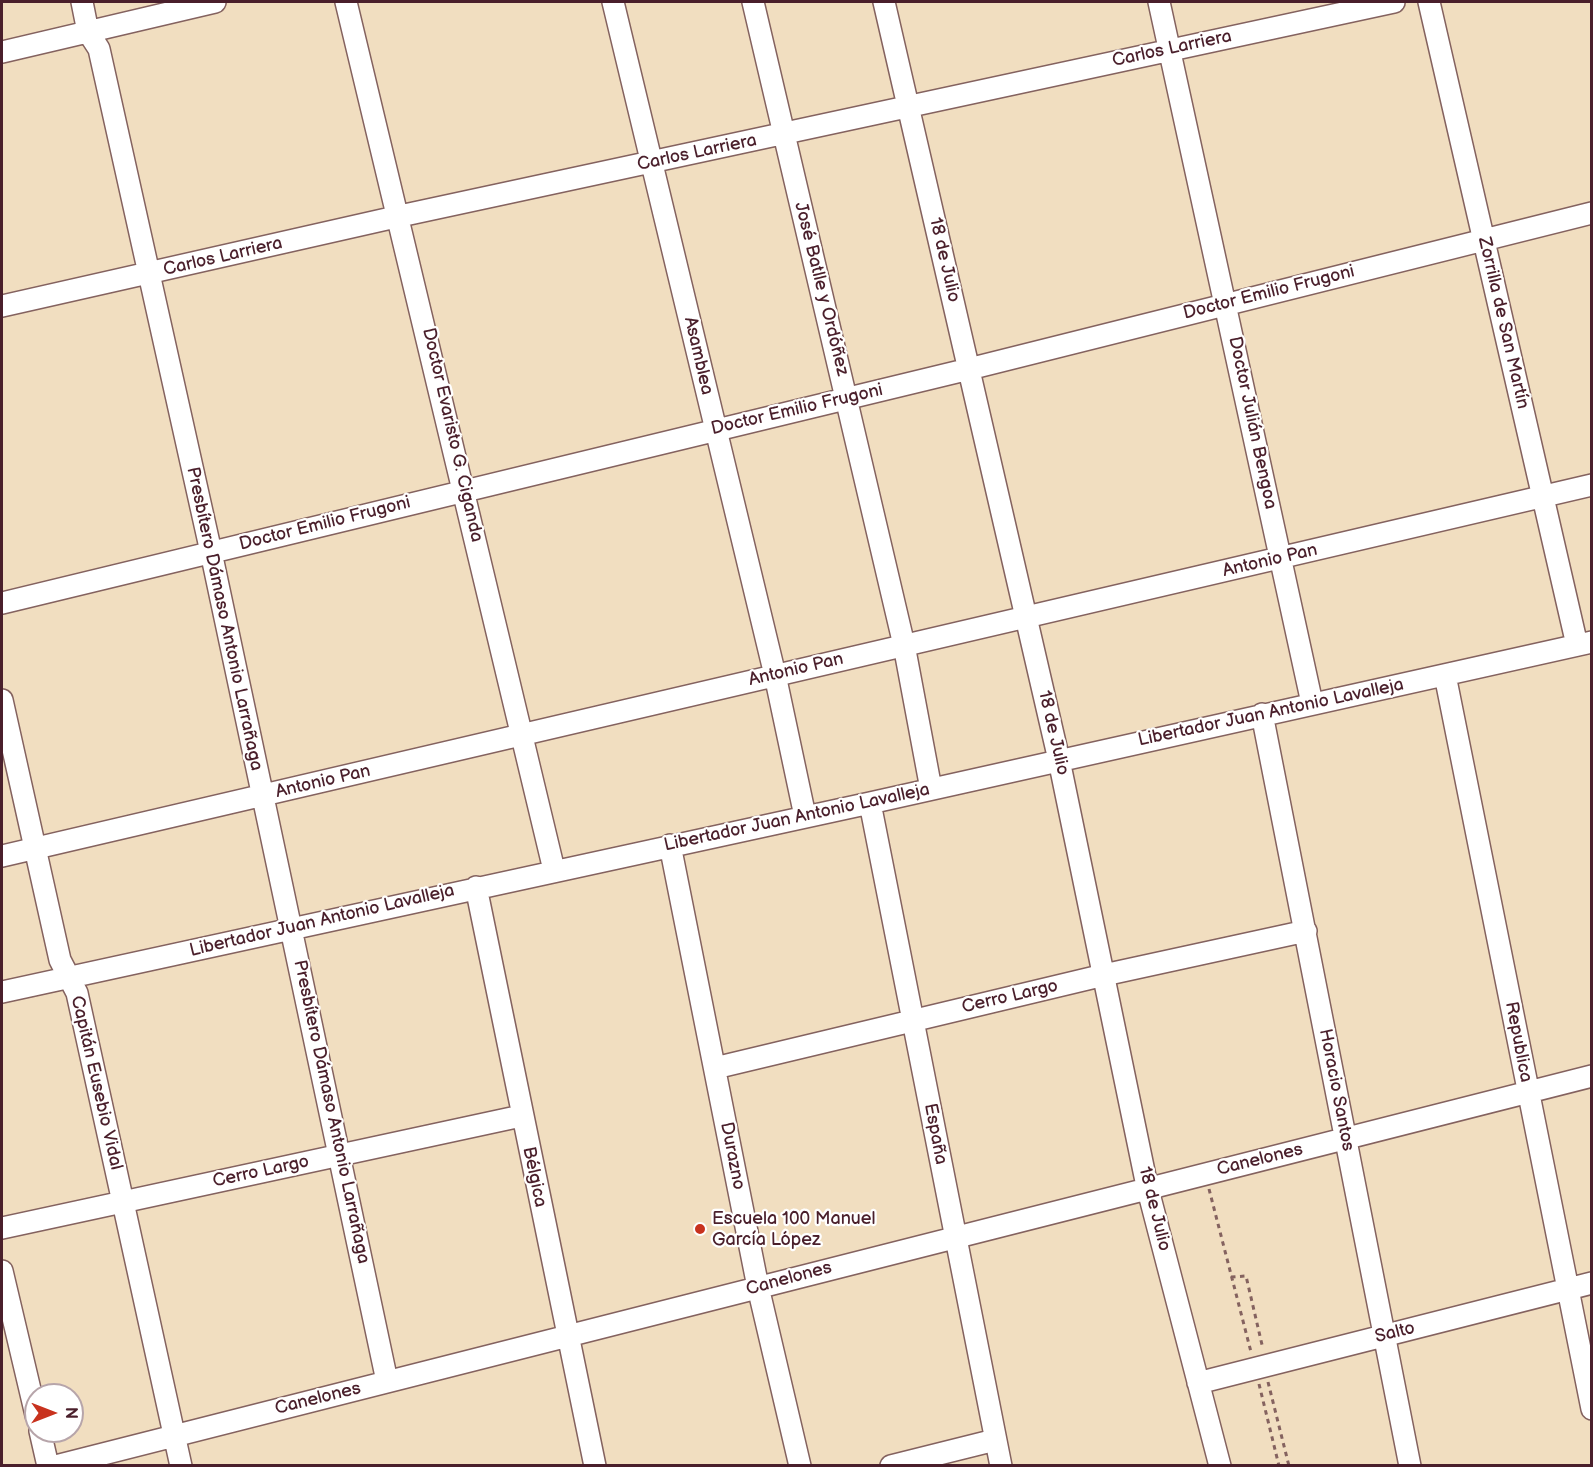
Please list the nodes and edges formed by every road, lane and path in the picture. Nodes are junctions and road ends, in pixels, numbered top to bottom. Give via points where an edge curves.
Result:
1 (82, 2) edge
2 (215, 2) edge
3 (346, 2) edge
4 (613, 2) edge
5 (753, 2) edge
6 (884, 2) edge
7 (1159, 2) edge
8 (1394, 2) edge
9 (1429, 2) edge
10 (88, 32) junction
11 (1169, 49) junction
12 (2, 52) edge
13 (910, 106) junction
14 (783, 135) junction
15 (652, 163) junction
16 (1592, 213) edge
17 (400, 216) junction
18 (1484, 240) junction
19 (148, 273) junction
20 (1226, 303) junction
21 (2, 306) edge
22 (969, 369) junction
23 (847, 399) junction
24 (716, 430) junction
25 (1592, 484) edge
26 (465, 489) junction
27 (1543, 496) junction
28 (211, 552) junction
29 (1281, 559) junction
30 (2, 603) edge
31 (1027, 618) junction
32 (1584, 643) edge
33 (904, 645) junction
34 (775, 675) junction
35 (1444, 675) junction
36 (2, 699) edge
37 (1312, 703) junction
38 (1262, 714) junction
39 (524, 734) junction
40 (1059, 760) junction
41 (932, 789) junction
42 (262, 796) junction
43 (870, 803) junction
44 (805, 816) junction
45 (670, 845) junction
46 (36, 847) junction
47 (2, 856) edge
48 (554, 870) junction
49 (476, 887) junction
50 (292, 929) junction
51 (1306, 932) junction
52 (1104, 975) junction
53 (69, 977) junction
54 (2, 992) edge
55 (912, 1020) junction
56 (715, 1068) junction
57 (1592, 1076) edge
58 (1528, 1092) junction
59 (521, 1116) junction
60 (1346, 1138) junction
61 (340, 1155) junction
62 (1204, 1173) junction
63 (1148, 1186) junction
64 (122, 1202) junction
65 (2, 1228) edge
66 (954, 1235) junction
67 (2, 1271) edge
68 (1231, 1277) dead end
69 (1592, 1283) edge
70 (758, 1287) junction
71 (1566, 1289) junction
72 (567, 1334) junction
73 (1383, 1336) junction
74 (387, 1381) junction
75 (28, 1383) edge
76 (1198, 1383) junction
77 (1592, 1409) edge
78 (174, 1435) junction
79 (995, 1440) junction
80 (43, 1443) edge
81 (48, 1466) edge
82 (56, 1466) edge
83 (181, 1466) edge
84 (595, 1466) edge
85 (800, 1466) edge
86 (891, 1466) edge
87 (1001, 1466) edge
88 (1220, 1466) edge
89 (1410, 1466) edge

1 - 10 street, Presbítero Dámaso Antonio Larrañaga
2 - 10 street
3 - 17 street, Doctor Evaristo G. Ciganda
4 - 15 street, Asamblea
5 - 14 street, José Batlle y Ordóñez
6 - 13 street, 18 de Julio
7 - 11 street, Doctor Julián Bengoa
8 - 11 street, Carlos Larriera
9 - 18 street, Zorrilla de San Martín
10 - 12 street
10 - 19 street, Presbítero Dámaso Antonio Larrañaga via 99,49
11 - 13 street, Carlos Larriera
11 - 20 street, Doctor Julián Bengoa
13 - 14 street, Carlos Larriera
13 - 22 street, 18 de Julio
14 - 15 street, Carlos Larriera
14 - 23 street, José Batlle y Ordóñez
15 - 17 street, Carlos Larriera
15 - 24 street, Asamblea
16 - 18 street, Doctor Emilio Frugoni
17 - 19 street, Carlos Larriera
17 - 26 street, Doctor Evaristo G. Ciganda
18 - 20 street, Doctor Emilio Frugoni
18 - 27 street, Zorrilla de San Martín
19 - 21 street, Carlos Larriera
19 - 28 street, Presbítero Dámaso Antonio Larrañaga
20 - 22 street, Doctor Emilio Frugoni
20 - 29 street, Doctor Julián Bengoa
22 - 23 street, Doctor Emilio Frugoni
22 - 31 street, 18 de Julio
23 - 24 street, Doctor Emilio Frugoni
23 - 33 street, José Batlle y Ordóñez
24 - 26 street, Doctor Emilio Frugoni
24 - 34 street, Asamblea
25 - 27 street, Antonio Pan
26 - 28 street, Doctor Emilio Frugoni
26 - 39 street, Doctor Evaristo G. Ciganda
27 - 29 street, Antonio Pan
27 - 32 street, Zorrilla de San Martín
28 - 30 street, Doctor Emilio Frugoni
28 - 42 street, Presbítero Dámaso Antonio Larrañaga
29 - 31 street, Antonio Pan
29 - 37 street, Doctor Julián Bengoa
31 - 33 street, Antonio Pan
31 - 40 street, 18 de Julio
32 - 35 street, Libertador Juan Antonio Lavalleja
33 - 34 street, Antonio Pan
33 - 41 street, José Batlle y Ordóñez
34 - 39 street, Antonio Pan
34 - 44 street, Asamblea
35 - 37 street, Libertador Juan Antonio Lavalleja
35 - 58 street, Republica
36 - 46 street, Capitán Eusebio Vidal
37 - 38 street, Libertador Juan Antonio Lavalleja
38 - 40 street, Libertador Juan Antonio Lavalleja
38 - 51 street, Horacio Santos
39 - 42 street, Antonio Pan
39 - 48 street, Doctor Evaristo G. Ciganda
40 - 41 street, Libertador Juan Antonio Lavalleja
40 - 52 street, 18 de Julio
41 - 43 street, Libertador Juan Antonio Lavalleja
42 - 46 street, Antonio Pan
42 - 50 street, Presbítero Dámaso Antonio Larrañaga
43 - 44 street, Libertador Juan Antonio Lavalleja
43 - 55 street, España
44 - 45 street, Libertador Juan Antonio Lavalleja
45 - 48 street, Libertador Juan Antonio Lavalleja
45 - 56 street, Durazno
46 - 47 street, Antonio Pan
46 - 53 street, Capitán Eusebio Vidal via 60,960
48 - 49 street, Libertador Juan Antonio Lavalleja
49 - 50 street, Libertador Juan Antonio Lavalleja
49 - 59 street, Bélgica
50 - 53 street, Libertador Juan Antonio Lavalleja
50 - 61 street, Presbítero Dámaso Antonio Larrañaga
51 - 52 street, Cerro Largo
51 - 60 street, Horacio Santos
52 - 55 street, Cerro Largo
52 - 63 street, 18 de Julio
53 - 54 street, Libertador Juan Antonio Lavalleja
53 - 64 street, Capitán Eusebio Vidal via 77,993
55 - 56 street, Cerro Largo
55 - 66 street, España
56 - 70 street, Durazno
57 - 58 street, Canelones
58 - 60 street, Canelones
58 - 71 street, Republica
59 - 61 street, Cerro Largo
59 - 72 street, Bélgica
60 - 62 street, Canelones
60 - 73 street, Horacio Santos
61 - 64 street, Cerro Largo
61 - 74 street, Presbítero Dámaso Antonio Larrañaga
62 - 63 street, Canelones
62 - 68 path
63 - 66 street, Canelones
63 - 76 street, 18 de Julio
64 - 65 street, Cerro Largo
64 - 78 street, Capitán Eusebio Vidal
66 - 70 street, Canelones
66 - 79 street, España
67 - 75 street
69 - 71 street, Salto
70 - 72 street, Canelones
70 - 85 street, Durazno
71 - 73 street, Salto
71 - 77 street, Republica
72 - 74 street, Canelones
72 - 84 street, Bélgica
73 - 76 street, Salto
73 - 89 street, Horacio Santos
74 - 78 street, Canelones
76 - 88 street, 18 de Julio
78 - 82 street, Canelones
78 - 83 street, Capitán Eusebio Vidal
79 - 86 street
79 - 87 street, España
80 - 81 street

